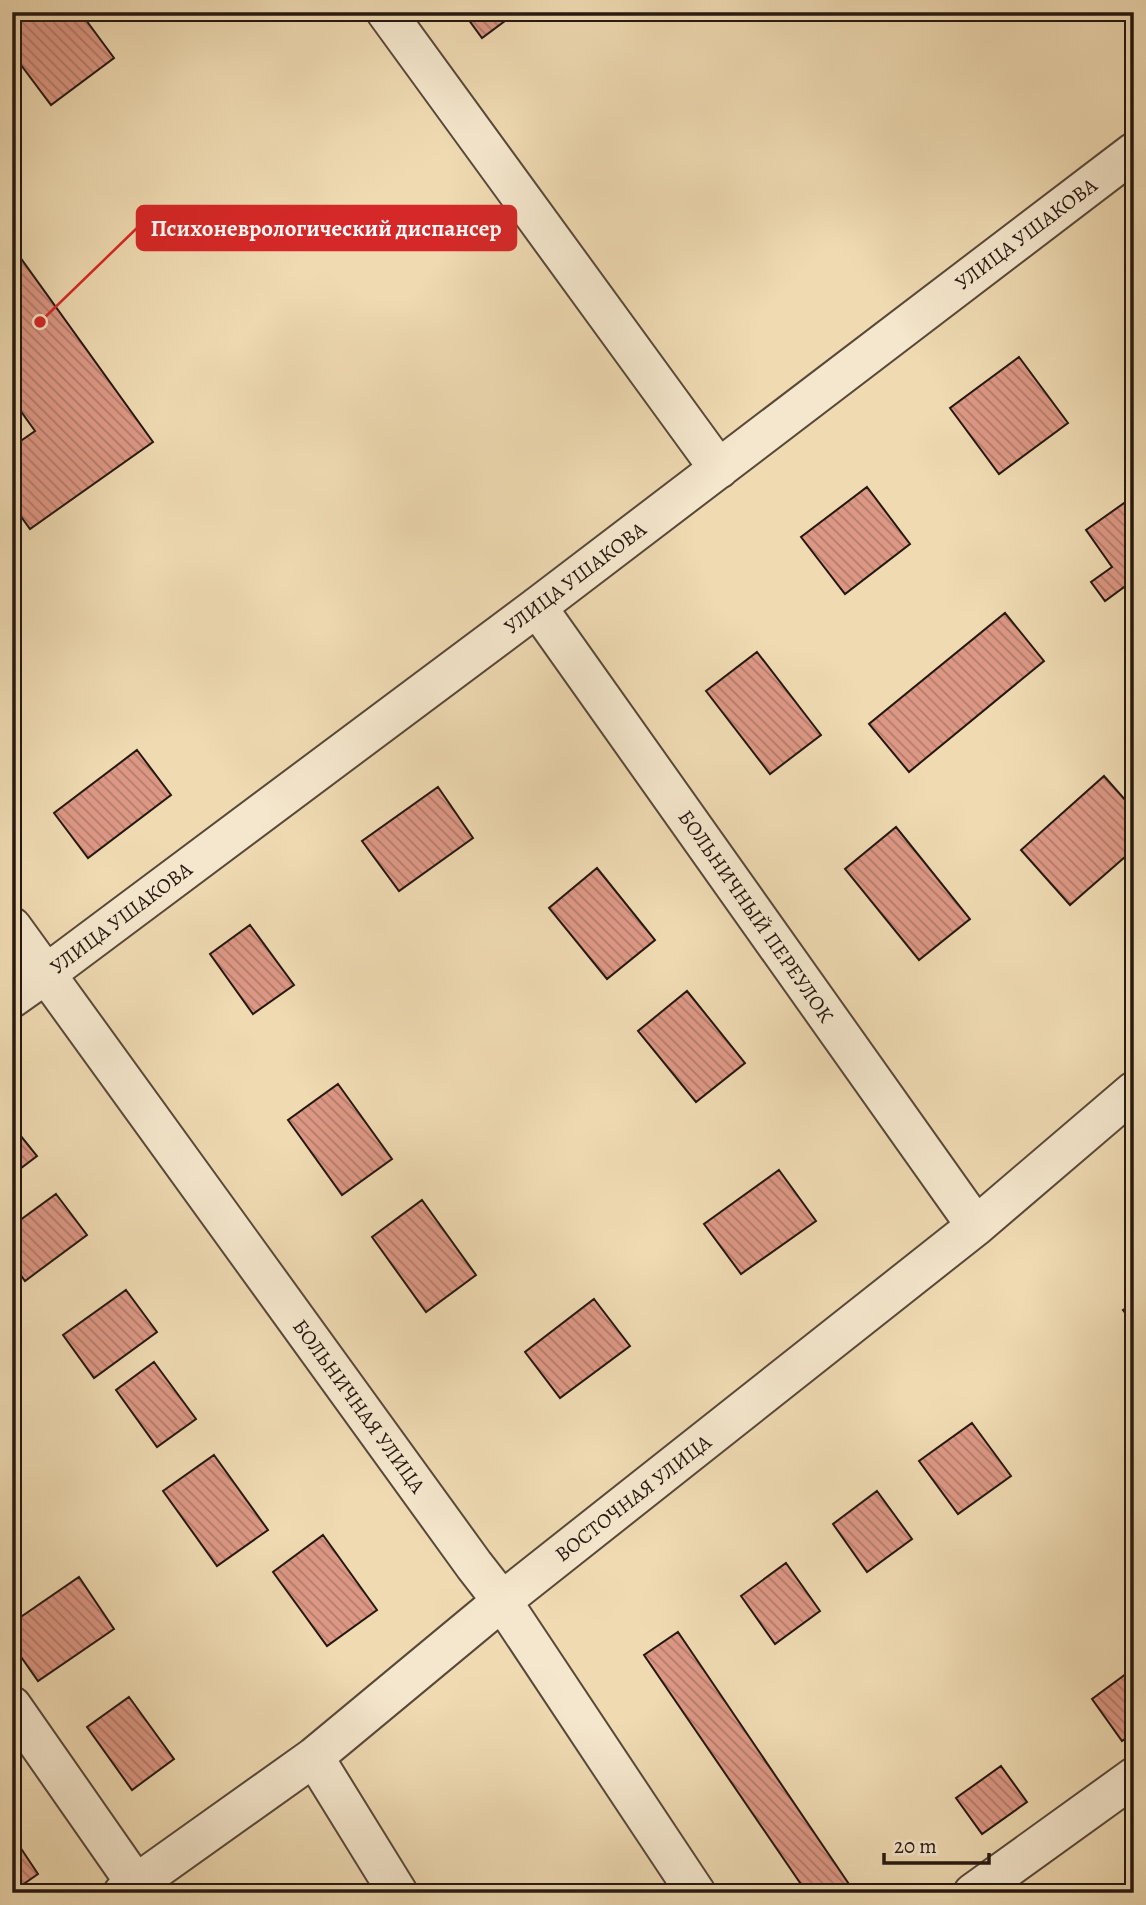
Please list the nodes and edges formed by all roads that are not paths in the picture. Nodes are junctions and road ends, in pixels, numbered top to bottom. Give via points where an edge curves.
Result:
1 (386, 12) edge
2 (1134, 152) edge
3 (719, 469) junction
4 (537, 607) junction
5 (12, 927) edge
6 (46, 974) junction
7 (12, 998) edge
8 (1134, 1091) edge
9 (975, 1226) junction
10 (502, 1601) junction
11 (12, 1706) edge
12 (314, 1757) junction
13 (1134, 1777) edge
14 (129, 1888) edge
15 (398, 1893) edge
16 (696, 1893) edge
17 (973, 1893) edge

1 - 3 street
2 - 3 street, УЛИЦА УШАКОВА
3 - 4 street, УЛИЦА УШАКОВА
4 - 6 street, УЛИЦА УШАКОВА
4 - 9 street, БОЛЬНИЧНЫЙ ПЕРЕУЛОК
5 - 6 street, БОЛЬНИЧНАЯ УЛИЦА
6 - 7 street, УЛИЦА УШАКОВА
6 - 10 street, БОЛЬНИЧНАЯ УЛИЦА
8 - 9 street, ВОСТОЧНАЯ УЛИЦА
9 - 10 street, ВОСТОЧНАЯ УЛИЦА
10 - 12 street, ВОСТОЧНАЯ УЛИЦА
10 - 16 street, БОЛЬНИЧНАЯ УЛИЦА
11 - 14 street
12 - 14 street, ВОСТОЧНАЯ УЛИЦА
12 - 15 street
13 - 17 street

